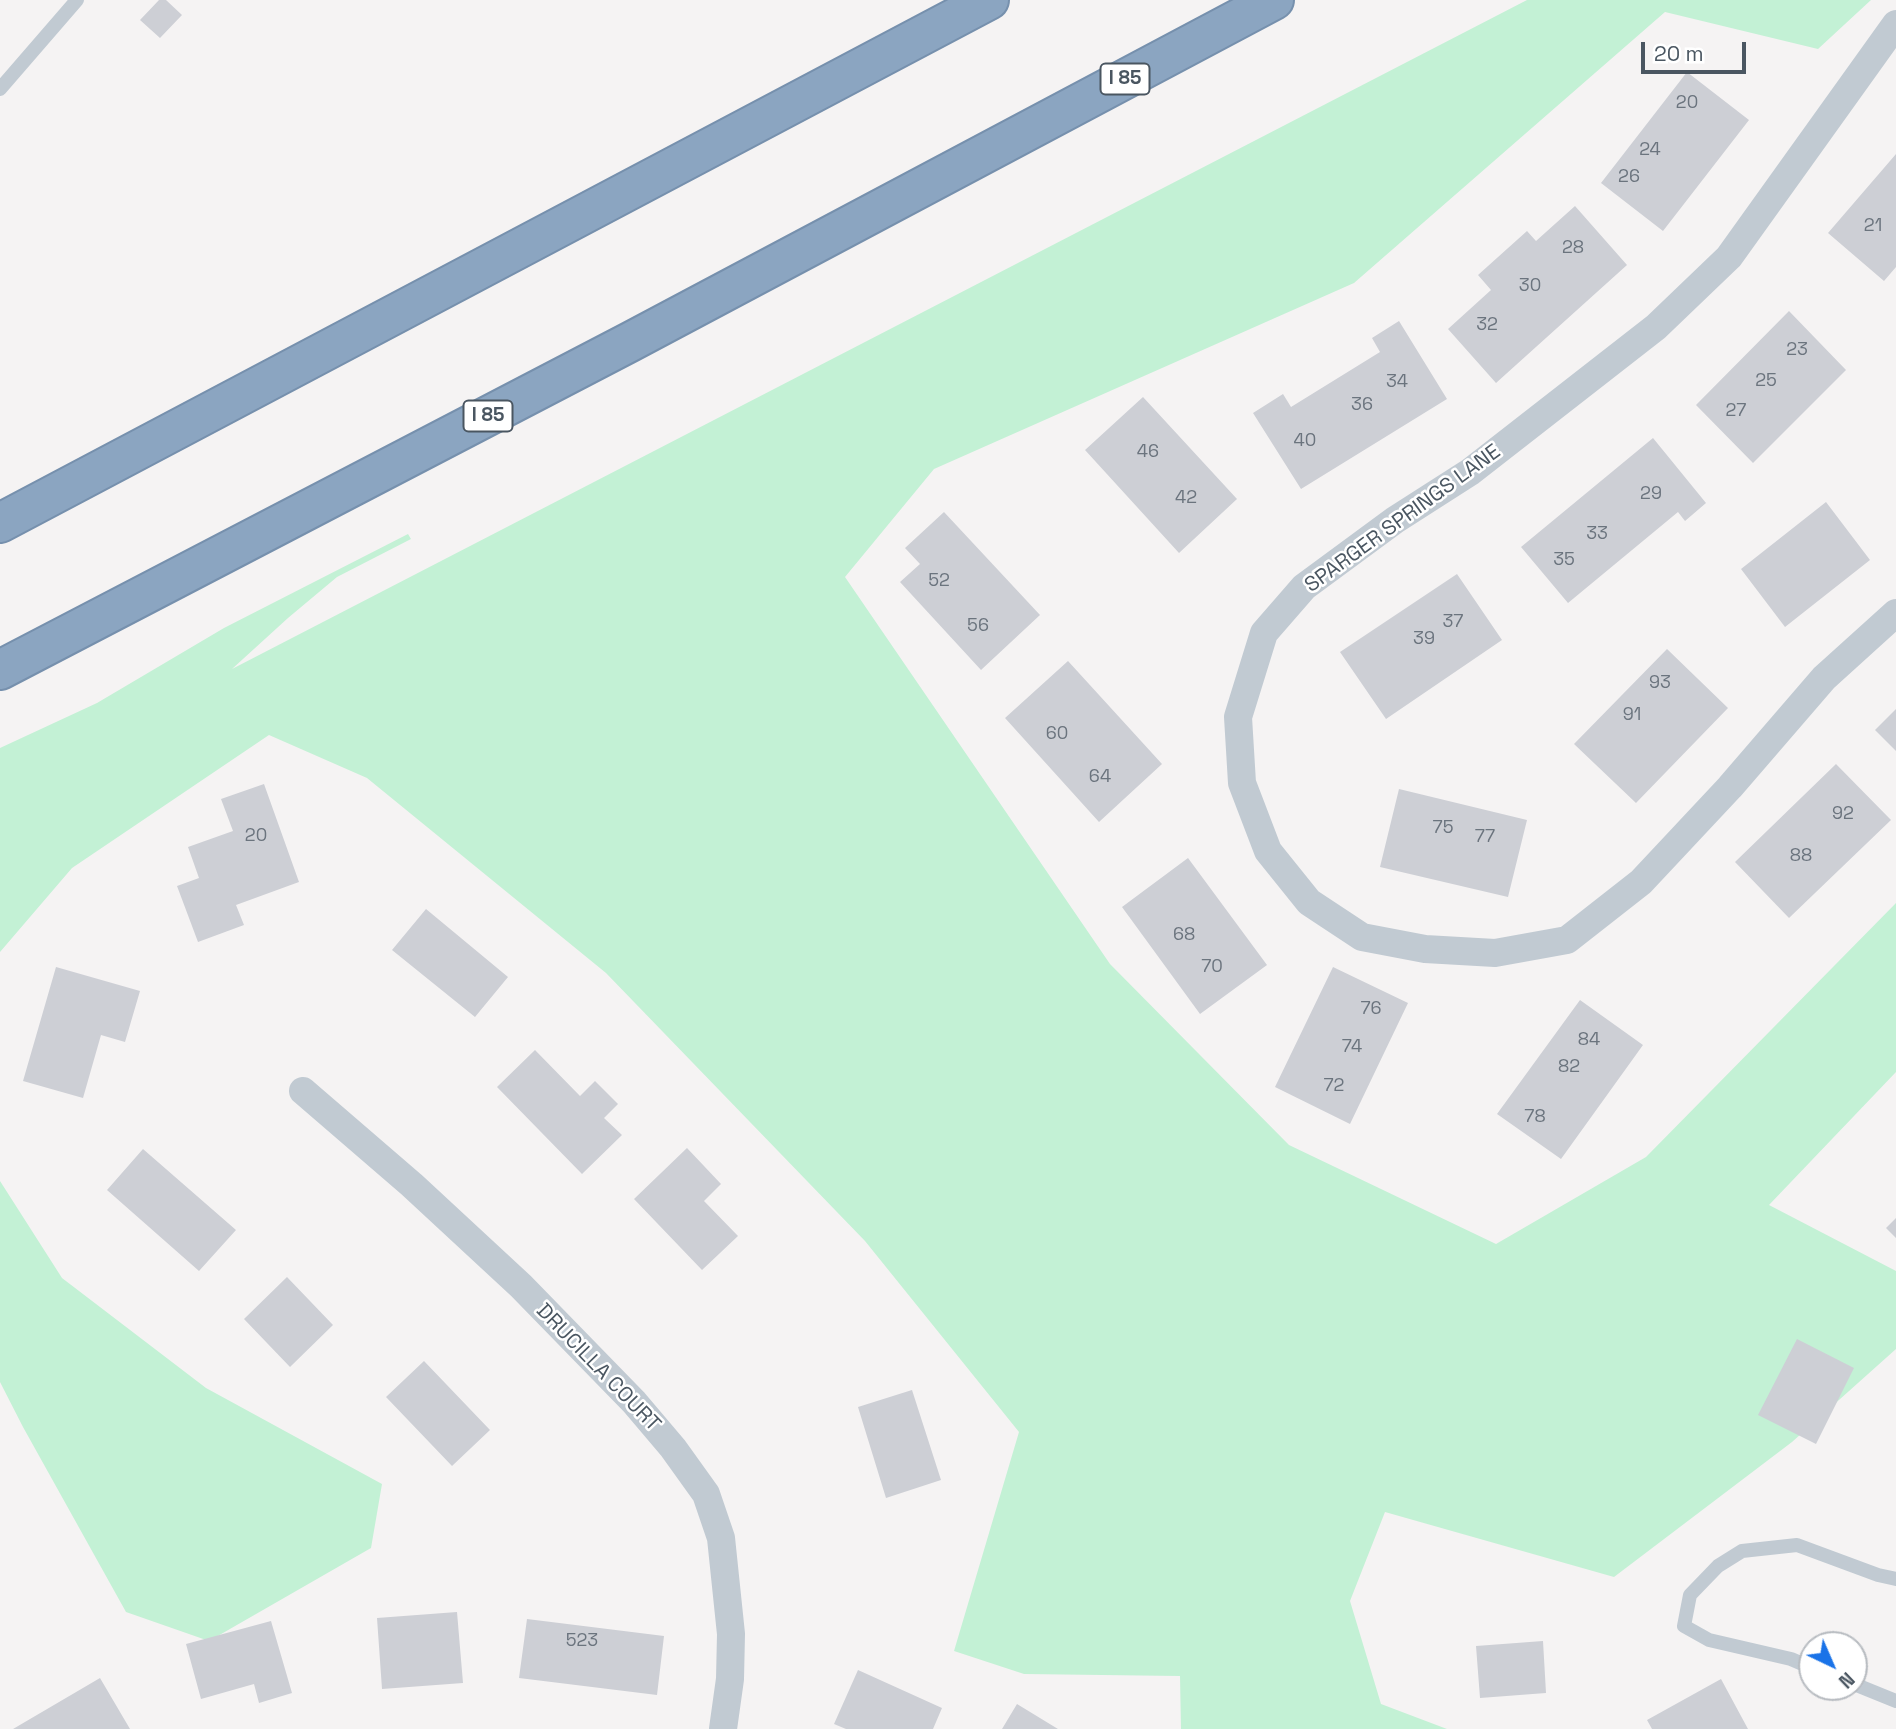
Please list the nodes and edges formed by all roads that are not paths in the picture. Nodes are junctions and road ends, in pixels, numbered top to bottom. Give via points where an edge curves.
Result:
1 (77, 0) edge
2 (989, 0) edge
3 (1274, 0) edge
4 (1896, 24) edge
5 (0, 89) edge
6 (5, 519) edge
7 (1896, 613) edge
8 (0, 670) edge
9 (303, 1091) dead end
10 (1896, 1579) edge
11 (1798, 1662) edge
12 (1868, 1690) edge
13 (1896, 1701) edge
14 (723, 1729) edge

1 - 5 lane
2 - 6 highway
3 - 8 highway, I 85
4 - 7 street, SPARGER SPRINGS LANE via 1729,257 1656,327 1470,472 1304,587 1264,633 1238,717 1242,783 1268,851 1309,902 1362,937 1425,949 1495,953 1567,940 1641,882 1824,678
9 - 14 street, DRUCILLA COURT via 521,1286 634,1402 706,1494 721,1538 731,1634
10 - 11 lane via 1797,1545 1742,1551 1718,1566 1690,1595 1684,1626 1709,1640
12 - 13 lane

